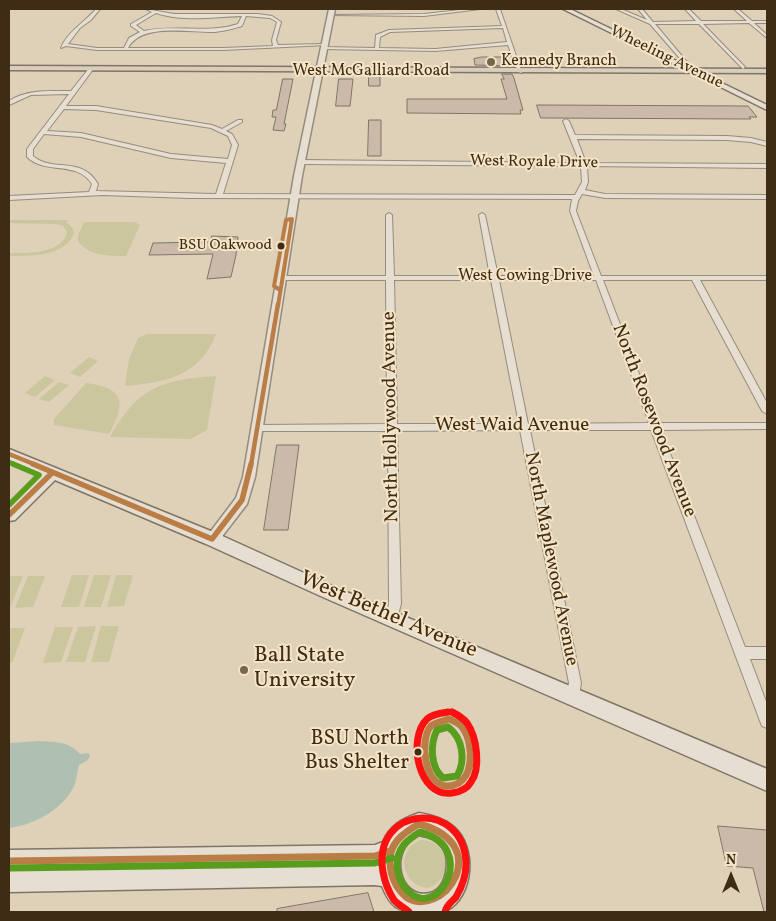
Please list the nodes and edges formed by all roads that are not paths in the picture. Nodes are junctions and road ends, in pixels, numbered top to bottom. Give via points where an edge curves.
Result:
1 (98, 9) edge
2 (148, 9) edge
3 (398, 9) edge
4 (478, 9) edge
5 (498, 9) edge
6 (566, 9) edge
7 (618, 9) edge
8 (640, 9) edge
9 (687, 9) edge
10 (736, 9) edge
11 (154, 12) junction
12 (331, 12) edge
13 (245, 15) junction
14 (396, 15) junction
15 (700, 22) junction
16 (752, 22) junction
17 (767, 22) edge
18 (651, 23) junction
19 (504, 27) junction
20 (144, 33) junction
21 (767, 37) edge
22 (510, 43) junction
23 (325, 46) junction
24 (276, 47) junction
25 (125, 49) junction
26 (376, 49) junction
27 (678, 54) junction
28 (665, 57) junction
29 (743, 68) dead end
30 (9, 69) edge
31 (91, 69) junction
32 (321, 70) junction
33 (519, 71) junction
34 (692, 71) junction
35 (767, 71) edge
36 (73, 93) junction
37 (9, 103) edge
38 (62, 107) junction
39 (767, 108) edge
40 (240, 121) dead end
41 (566, 121) dead end
42 (223, 131) junction
43 (42, 132) junction
44 (573, 137) junction
45 (767, 144) edge
46 (230, 161) junction
47 (301, 162) junction
48 (583, 164) junction
49 (767, 166) edge
50 (92, 193) junction
51 (577, 194) junction
52 (219, 196) junction
53 (296, 196) junction
54 (767, 197) edge
55 (9, 198) edge
56 (389, 215) dead end
57 (482, 215) dead end
58 (494, 277) junction
59 (598, 277) junction
60 (694, 277) junction
61 (282, 278) junction
62 (389, 278) junction
63 (767, 278) edge
64 (767, 411) edge
65 (656, 426) junction
66 (767, 426) edge
67 (524, 427) junction
68 (257, 428) junction
69 (392, 428) junction
70 (9, 454) edge
71 (48, 471) junction
72 (9, 502) edge
73 (9, 515) edge
74 (212, 539) junction
75 (392, 618) junction
76 (742, 653) junction
77 (767, 653) edge
78 (573, 696) junction
79 (767, 721) edge
80 (767, 780) edge
81 (390, 851) junction
82 (9, 861) edge
83 (390, 876) junction
84 (9, 880) edge
85 (427, 908) edge

1 - 25 street via 78,27 64,46
2 - 11 street
3 - 14 street
4 - 14 street
5 - 19 street
6 - 28 main road, Wheeling Avenue
7 - 18 street
8 - 18 street
9 - 15 street
10 - 16 street
11 - 13 street
11 - 20 street via 133,25
12 - 14 street
12 - 23 street
13 - 20 street via 240,25 228,30
13 - 24 street via 264,15 278,20 274,40
15 - 16 street
15 - 18 street
15 - 29 street
16 - 17 street
16 - 21 street
18 - 27 street
19 - 22 street
19 - 26 street via 389,31 378,36
20 - 25 street via 133,38
22 - 26 street via 435,50
22 - 33 street
23 - 24 street
23 - 26 street
23 - 32 street
24 - 25 street
27 - 28 street
27 - 34 street
28 - 34 main road, Wheeling Avenue
30 - 31 main road, West McGalliard Road
31 - 32 main road, West McGalliard Road
31 - 36 street
32 - 33 main road, West McGalliard Road
32 - 47 street
33 - 34 main road, West McGalliard Road
34 - 35 main road, West McGalliard Road
34 - 39 main road, Wheeling Avenue
36 - 37 street via 32,94
36 - 38 street
38 - 42 street via 96,108
38 - 43 street
40 - 42 street
41 - 44 street, North Rosewood Avenue
42 - 46 street via 235,142
43 - 46 street via 80,135 179,158
43 - 50 street via 29,150 30,158 42,164 85,172 94,181
44 - 45 street via 727,138
44 - 48 street, North Rosewood Avenue
46 - 52 street
47 - 48 street, West Royale Drive
47 - 53 street
48 - 49 street, West Royale Drive
48 - 51 street, North Rosewood Avenue via 585,181
50 - 52 street
50 - 55 street
51 - 53 street
51 - 54 street
51 - 59 street, North Rosewood Avenue via 573,211
52 - 53 street
53 - 61 street
56 - 62 street, North Hollywood Avenue
57 - 58 street, North Maplewood Avenue
58 - 59 street, West Cowing Drive
58 - 62 street, West Cowing Drive
58 - 67 street, North Maplewood Avenue
59 - 60 street, West Cowing Drive
59 - 65 street, North Rosewood Avenue
60 - 63 street, West Cowing Drive
60 - 64 street
61 - 62 street, West Cowing Drive
61 - 68 street
62 - 69 street, North Hollywood Avenue
65 - 66 street, West Waid Avenue
65 - 67 street, West Waid Avenue
65 - 76 street, North Rosewood Avenue
67 - 69 street, West Waid Avenue
67 - 78 street, North Maplewood Avenue via 575,682
68 - 69 street, West Waid Avenue
68 - 74 street via 242,500
69 - 75 street, North Hollywood Avenue via 395,604
70 - 71 main road, West Bethel Avenue
71 - 72 main road
71 - 73 main road
71 - 74 main road, West Bethel Avenue
74 - 75 main road, West Bethel Avenue
75 - 78 main road, West Bethel Avenue
76 - 77 street
76 - 79 street, North Rosewood Avenue
78 - 80 main road, West Bethel Avenue
81 - 82 main road via 374,856
81 - 83 main road
81 - 85 main road via 396,838 407,828 420,824 445,832 453,842 458,866 456,880 448,897
83 - 84 main road via 374,873
83 - 85 main road via 403,898

